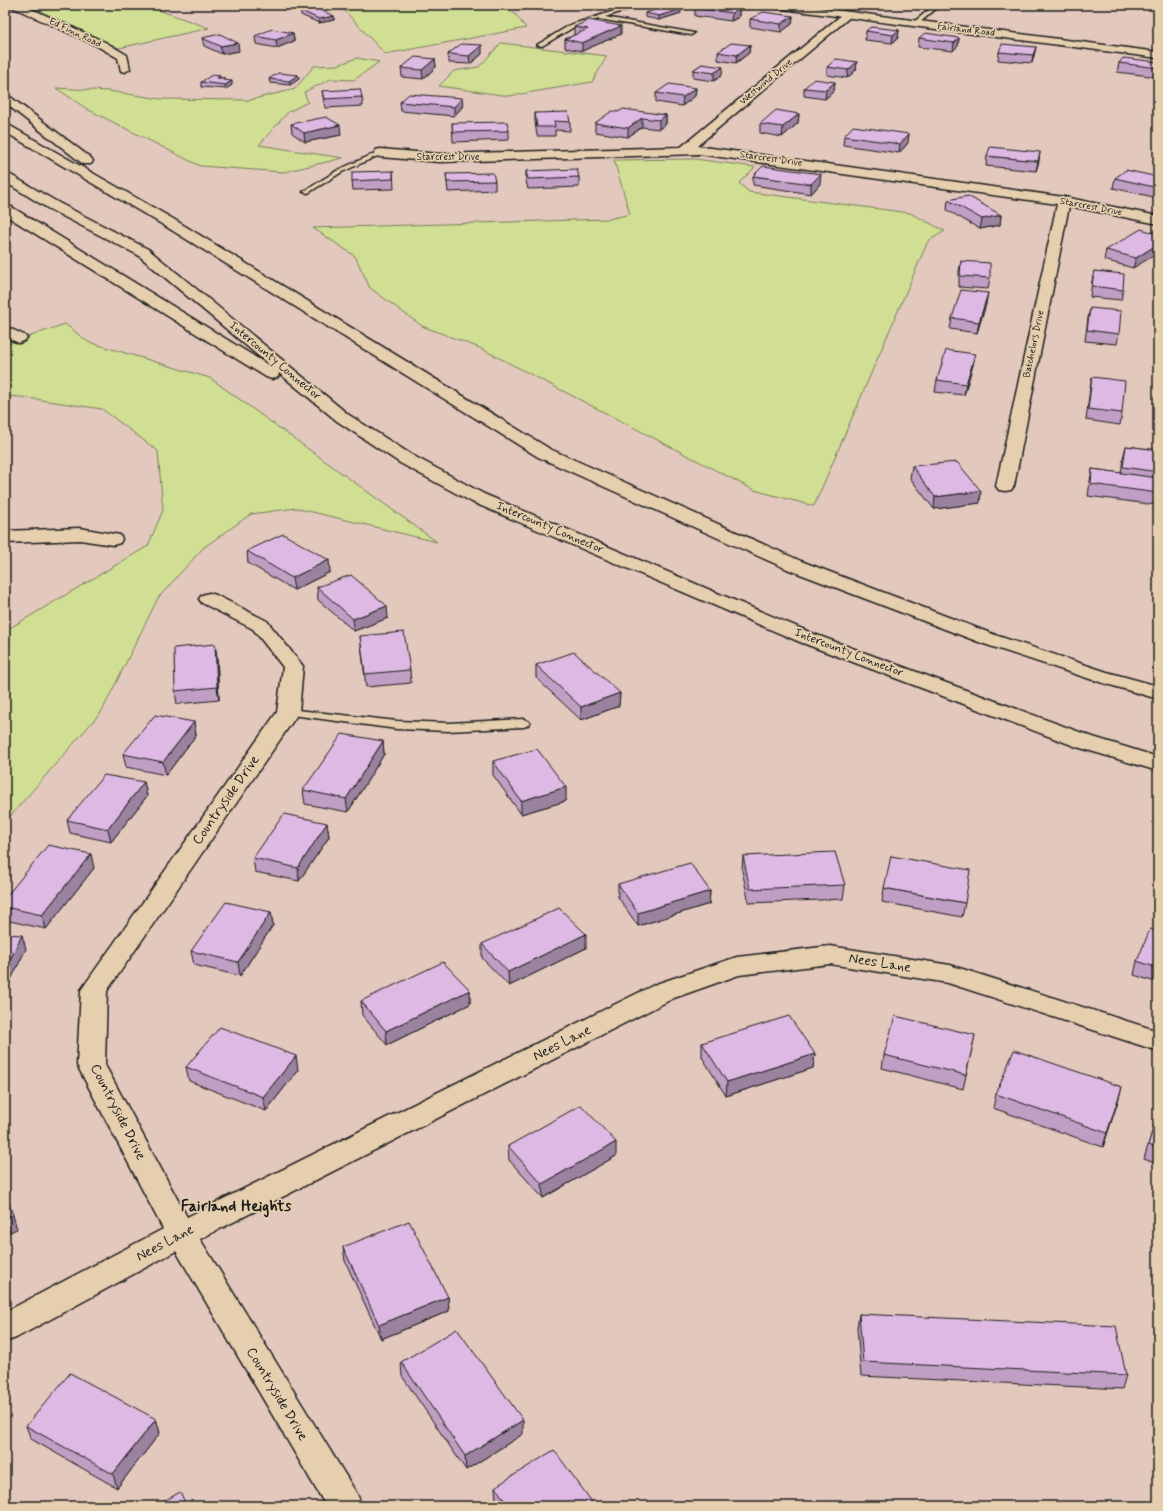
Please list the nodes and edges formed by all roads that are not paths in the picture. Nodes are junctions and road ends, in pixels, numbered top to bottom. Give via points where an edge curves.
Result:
1 (15, 5) edge
2 (638, 5) edge
3 (775, 5) edge
4 (927, 5) edge
5 (812, 7) edge
6 (847, 15) junction
7 (597, 18) junction
8 (915, 24) junction
9 (691, 33) dead end
10 (540, 45) dead end
11 (1158, 55) edge
12 (125, 69) dead end
13 (5, 98) edge
14 (5, 127) edge
15 (685, 150) junction
16 (380, 153) joint
17 (5, 177) edge
18 (306, 192) dead end
19 (1064, 201) junction
20 (5, 209) edge
21 (1158, 220) edge
22 (170, 223) junction
23 (5, 331) edge
24 (19, 338) dead end
25 (343, 418) junction
26 (1005, 486) dead end
27 (5, 537) edge
28 (113, 539) dead end
29 (209, 599) dead end
30 (1158, 693) edge
31 (288, 712) junction
32 (524, 723) dead end
33 (1158, 764) edge
34 (1158, 1041) edge
35 (181, 1234) junction
36 (5, 1328) edge
37 (345, 1506) edge

1 - 12 main road, Ed Finn Road via 124,57
2 - 7 lane
3 - 5 main road, Fairland Road
4 - 8 lane via 936,6
5 - 6 main road, Fairland Road
6 - 8 main road, Fairland Road
6 - 15 main road, Westwind Drive
7 - 9 lane
7 - 10 lane via 572,26
8 - 11 main road, Fairland Road
13 - 22 main road
14 - 22 main road
15 - 16 main road, Starcrest Drive via 440,158
15 - 19 main road, Starcrest Drive via 760,158
16 - 18 lane via 340,171
17 - 25 main road, Intercounty Connector via 54,206 143,252
19 - 21 main road, Starcrest Drive
19 - 26 main road, Batchelors Drive
20 - 25 main road
22 - 30 main road via 544,454 794,565 991,640
23 - 24 main road
25 - 33 main road, Intercounty Connector via 406,459 478,498 807,638 1085,742
27 - 28 main road via 80,534
29 - 31 main road, Countryside Drive via 260,625 292,666
31 - 32 lane via 397,725 449,727
31 - 35 main road, Countryside Drive via 94,990 91,1065
34 - 35 main road, Nees Lane via 950,974 830,955 737,966 665,991
35 - 36 main road, Nees Lane
35 - 37 main road, Countryside Drive

